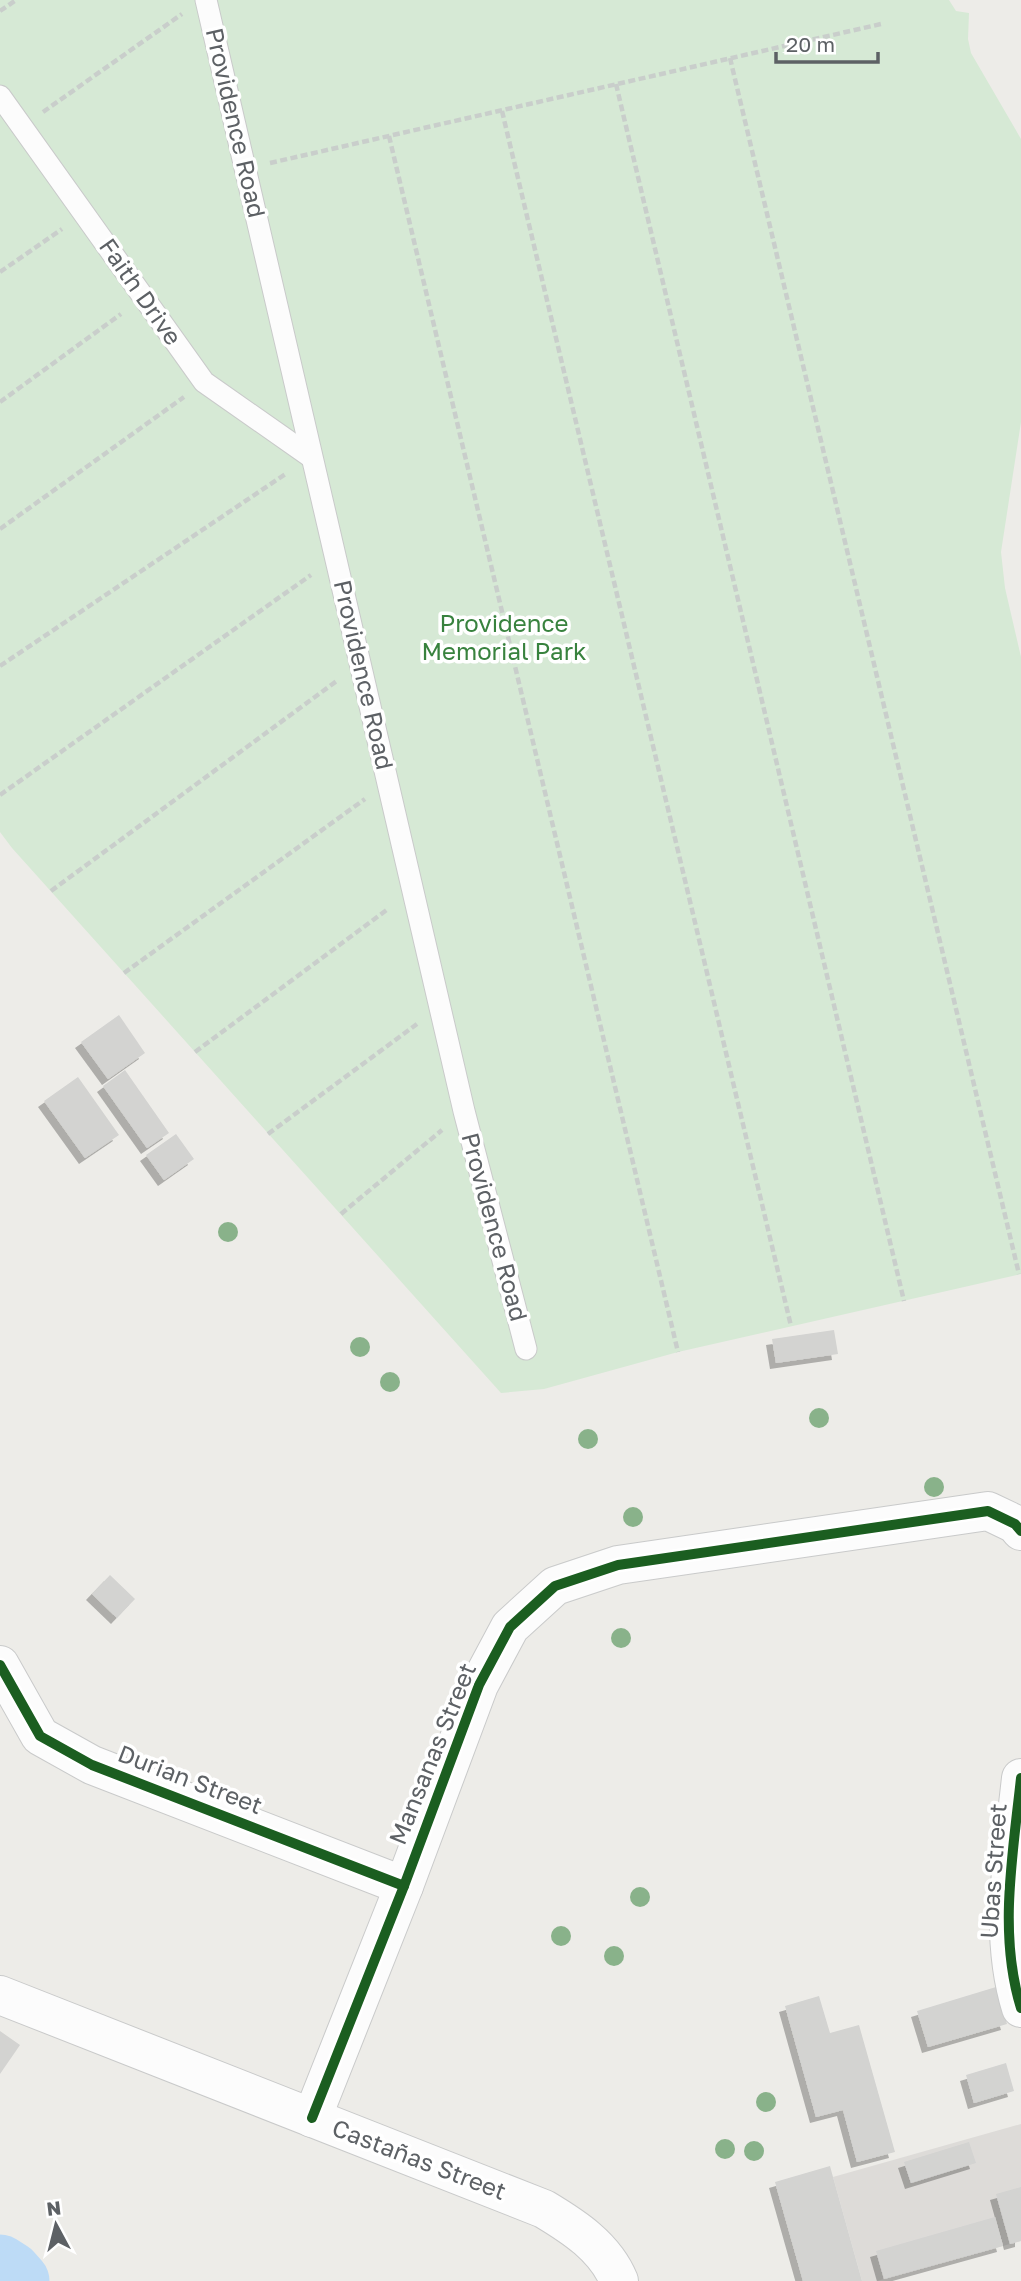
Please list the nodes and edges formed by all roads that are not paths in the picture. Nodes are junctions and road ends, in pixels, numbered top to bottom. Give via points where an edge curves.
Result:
1 (198, 4) edge
2 (0, 96) edge
3 (311, 457) junction
4 (526, 1349) dead end
5 (1018, 1528) edge
6 (0, 1665) edge
7 (1021, 1778) edge
8 (404, 1885) junction
9 (0, 1995) edge
10 (1021, 2008) edge
11 (312, 2118) junction
12 (619, 2281) edge

1 - 3 lane, Providence Road via 246,169
2 - 3 lane, Faith Drive via 204,382
3 - 4 lane, Providence Road via 464,1111
5 - 8 street, Mansanas Street via 988,1511 618,1565 555,1586 510,1627 479,1685
6 - 8 street, Durian Street via 40,1736 92,1765
7 - 10 street, Ubas Street via 1009,1944
8 - 11 street, Mansanas Street
9 - 11 street, Castañas Street
11 - 12 street, Castañas Street via 544,2209 582,2232 613,2267

